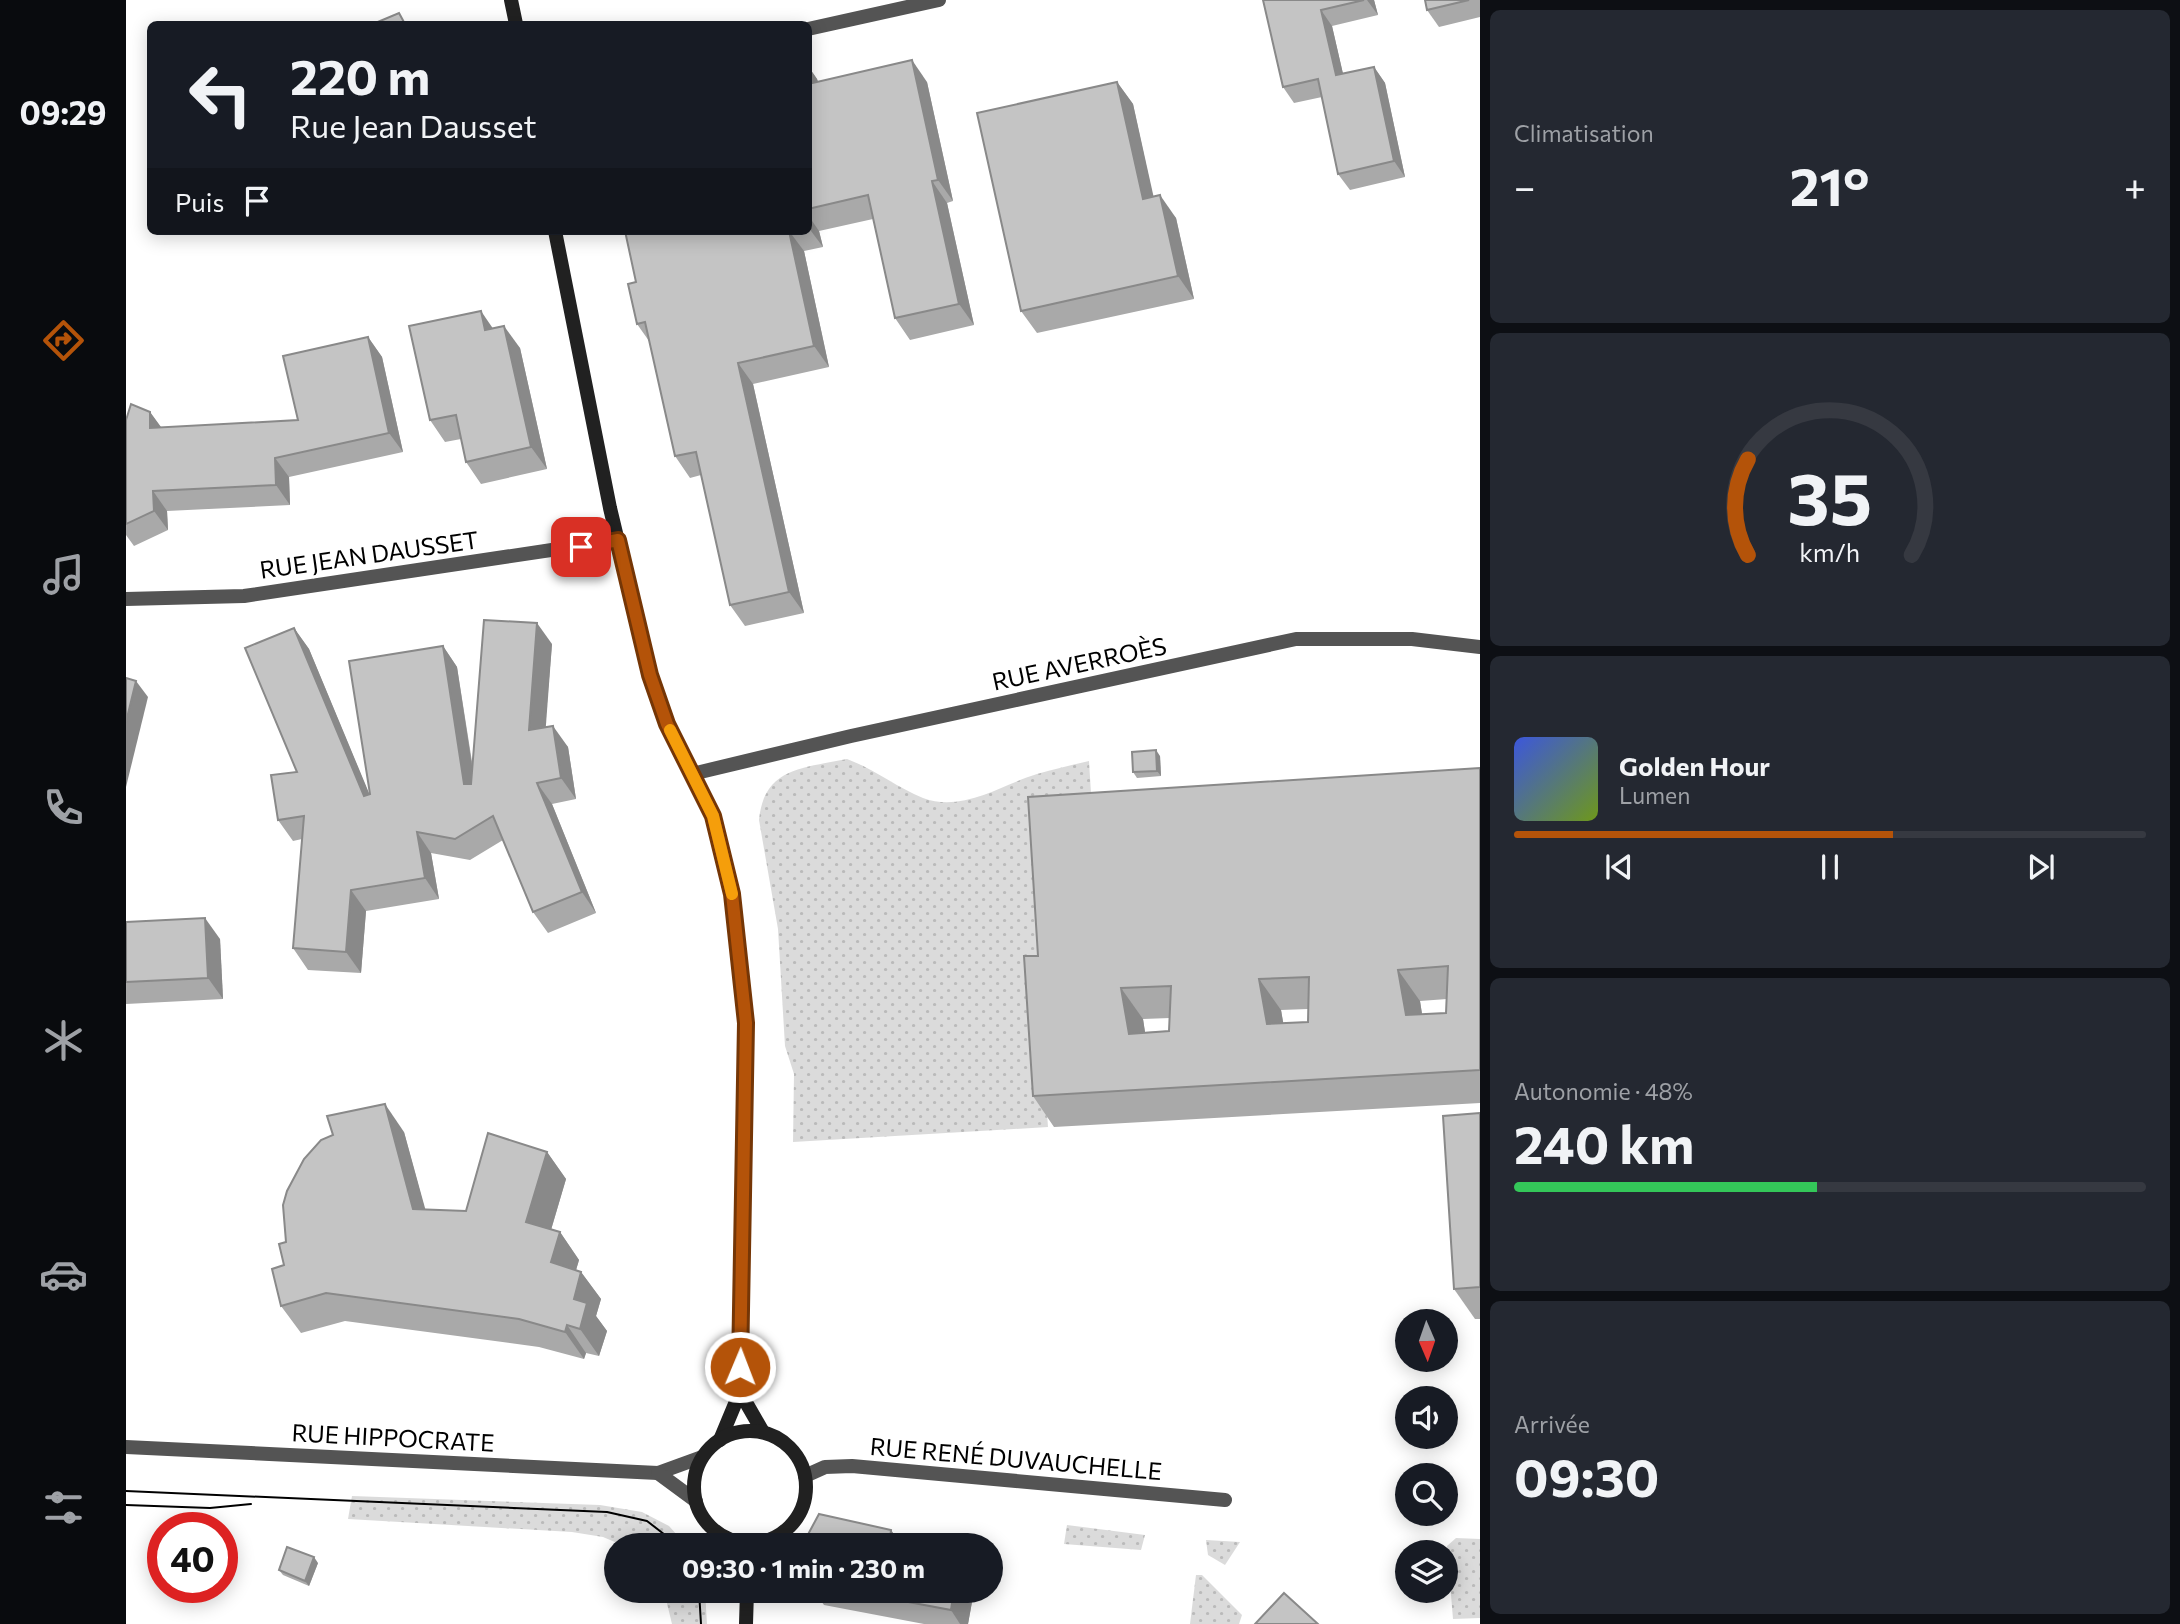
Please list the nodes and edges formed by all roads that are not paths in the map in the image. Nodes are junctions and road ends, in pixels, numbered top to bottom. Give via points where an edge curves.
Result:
1 (511, 0) edge
2 (939, 0) edge
3 (515, 21) edge
4 (812, 28) edge
5 (556, 235) edge
6 (618, 540) junction
7 (126, 599) edge
8 (1480, 647) edge
9 (692, 774) junction
10 (740, 1392) junction
11 (763, 1432) junction
12 (720, 1440) junction
13 (126, 1447) edge
14 (702, 1457) junction
15 (658, 1473) junction
16 (805, 1476) junction
17 (1225, 1500) dead end
18 (696, 1501) junction
19 (718, 1532) edge
20 (781, 1533) edge
21 (747, 1603) edge
22 (746, 1624) edge

1 - 3 street
2 - 4 street
5 - 6 street
6 - 7 street, RUE JEAN DAUSSET via 244,596
6 - 9 street via 650,675
8 - 9 street, RUE AVERROÈS via 1412,639 1296,639
9 - 10 street via 719,839 732,894 743,982
10 - 11 street
10 - 12 street
11 - 12 street via 741,1432
11 - 16 street via 783,1441 798,1457
12 - 14 street
13 - 15 street, RUE HIPPOCRATE
14 - 15 street, RUE HIPPOCRATE
14 - 18 street via 695,1479
15 - 18 street
16 - 17 street, RUE RENÉ DUVAUCHELLE via 825,1467 852,1466
16 - 20 street via 806,1491 797,1517
18 - 19 street
21 - 22 street

